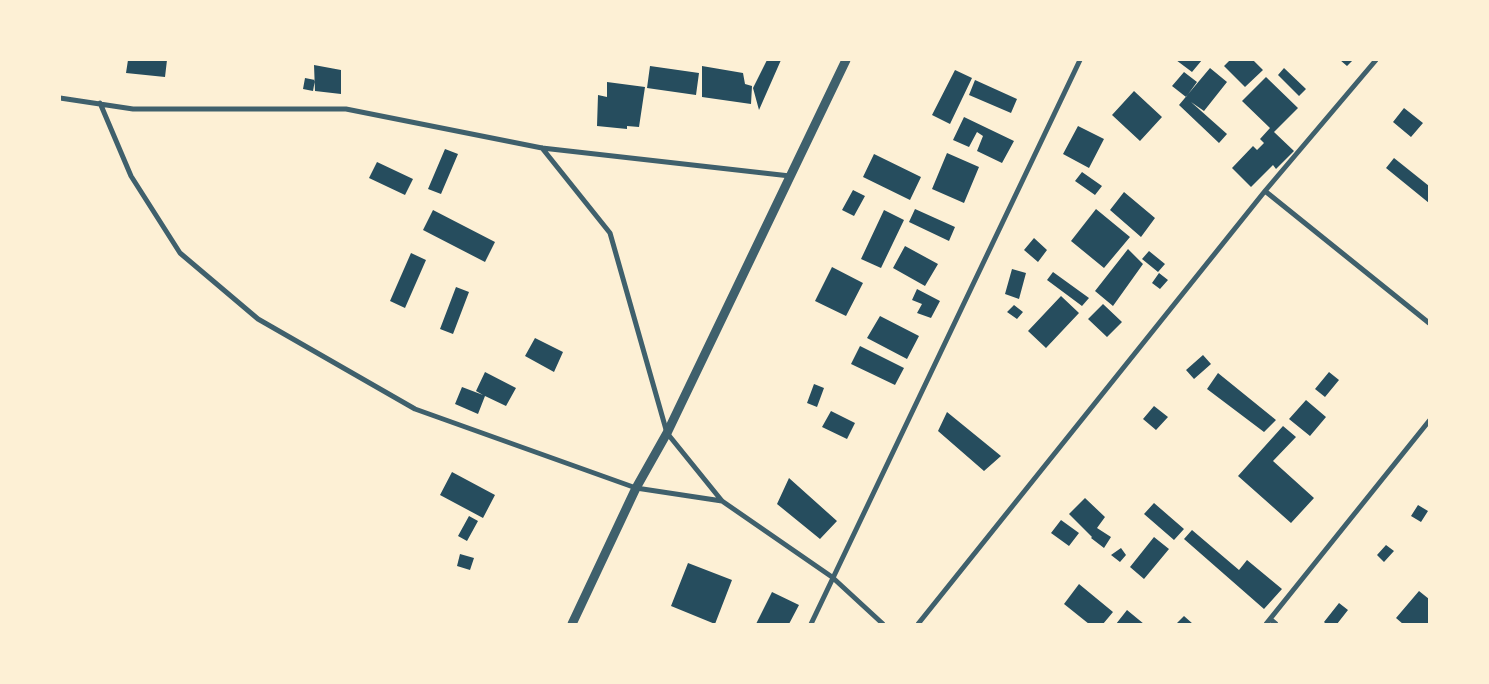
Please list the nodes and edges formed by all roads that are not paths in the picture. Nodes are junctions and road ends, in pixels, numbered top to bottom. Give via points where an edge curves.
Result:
1 (846, 60) edge
2 (1080, 60) edge
3 (1376, 60) edge
4 (60, 98) edge
5 (100, 103) junction
6 (542, 148) junction
7 (790, 176) junction
8 (1265, 191) junction
9 (1429, 324) edge
10 (1429, 421) edge
11 (667, 433) junction
12 (636, 488) junction
13 (722, 501) junction
14 (832, 576) junction
15 (1270, 619) junction
16 (572, 624) edge
17 (811, 624) edge
18 (883, 624) edge
19 (918, 624) edge
20 (1266, 624) edge
21 (1276, 624) edge

1 - 7 street
2 - 14 street
3 - 8 street
4 - 5 street
5 - 6 street via 132,109 346,109
5 - 12 street via 131,176 180,253 258,319 415,409
6 - 7 street
6 - 11 street via 610,233
7 - 11 street
8 - 9 street
8 - 19 street
10 - 15 street
11 - 12 street
11 - 13 street
12 - 13 street
12 - 16 street
13 - 14 street
14 - 17 street
14 - 18 street
15 - 20 street
15 - 21 street

